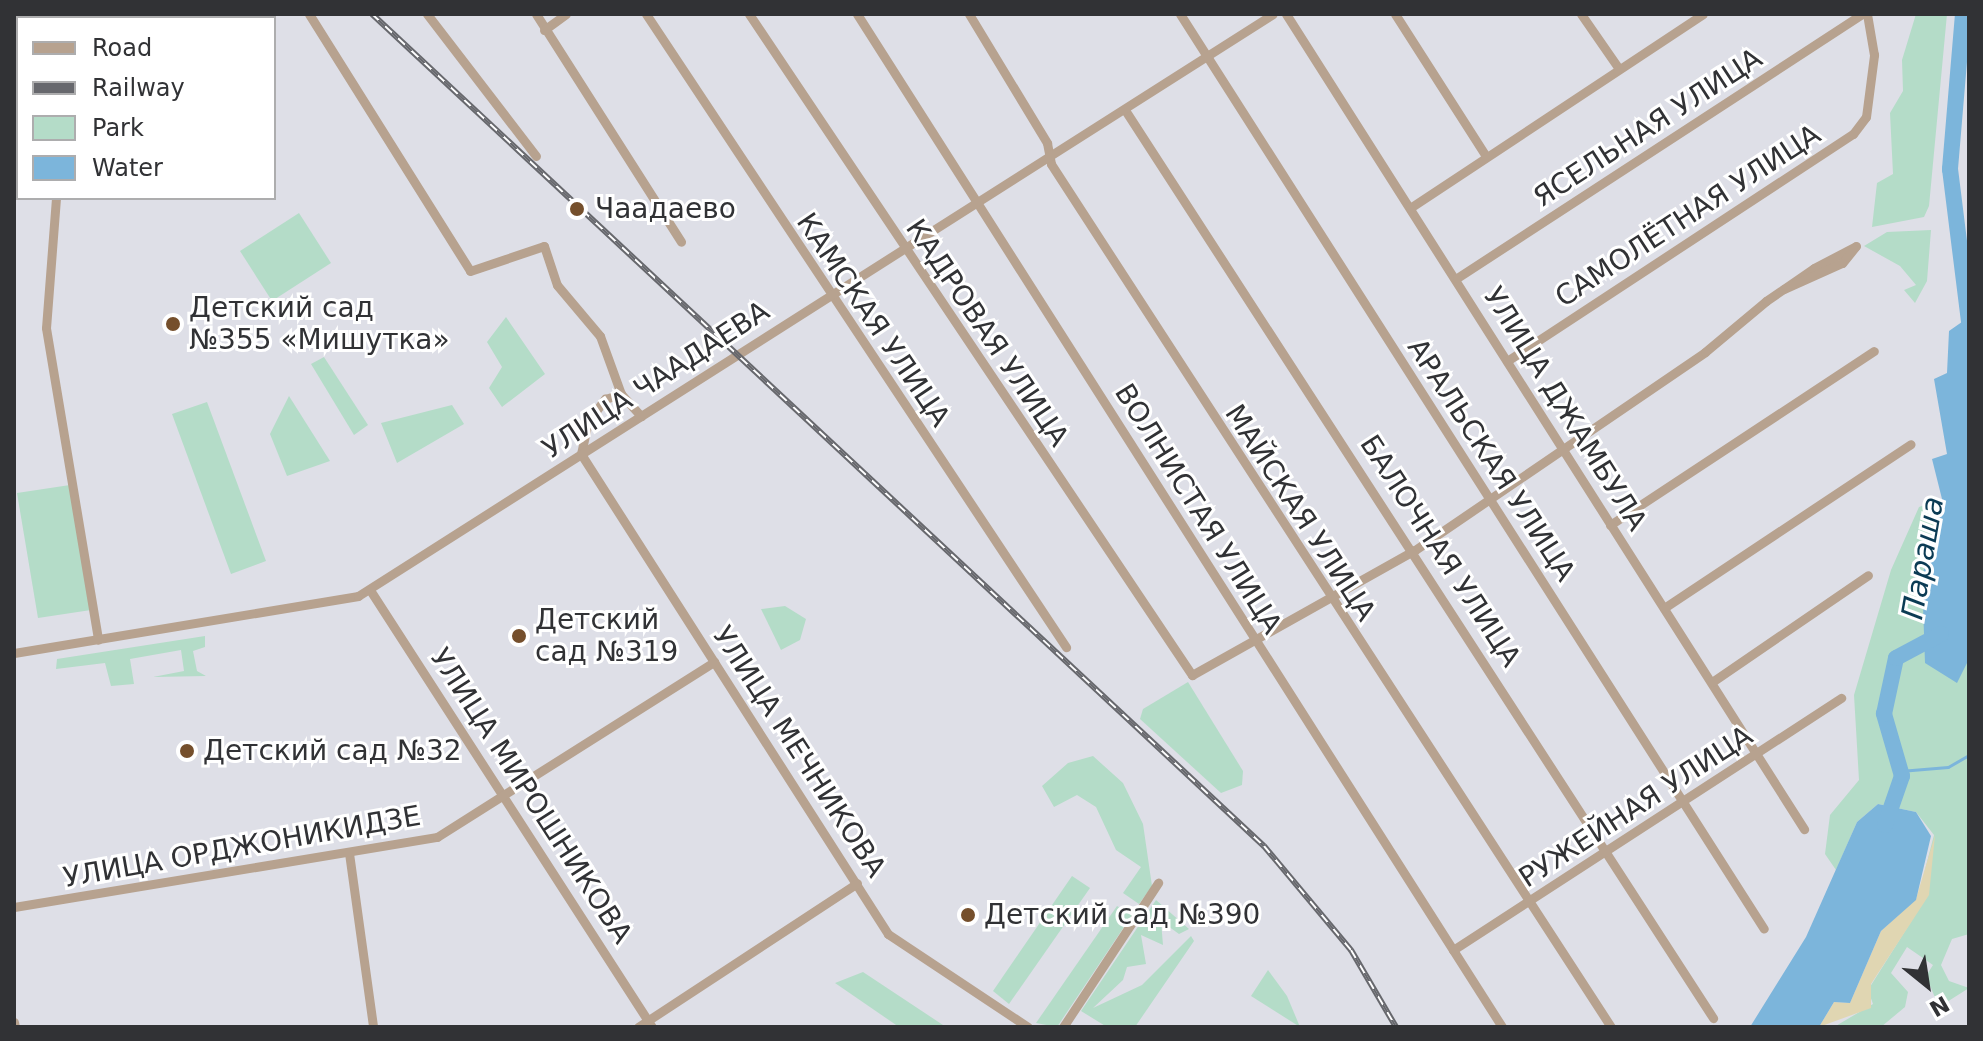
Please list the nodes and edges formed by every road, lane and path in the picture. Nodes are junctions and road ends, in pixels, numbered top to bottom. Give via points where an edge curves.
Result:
1 (309, 14) edge
2 (427, 14) edge
3 (536, 14) edge
4 (566, 14) edge
5 (646, 14) edge
6 (749, 14) edge
7 (857, 14) edge
8 (969, 14) edge
9 (1180, 14) edge
10 (1273, 14) edge
11 (1286, 14) edge
12 (1395, 14) edge
13 (1581, 14) edge
14 (1703, 14) edge
15 (1865, 14) edge
16 (1685, 18) edge
17 (544, 30) junction
18 (1207, 59) junction
19 (1617, 66) junction
20 (1125, 110) junction
21 (1485, 155) junction
22 (536, 156) dead end
23 (1048, 159) junction
24 (56, 200) edge
25 (976, 203) junction
26 (1410, 208) junction
27 (681, 242) dead end
28 (903, 248) junction
29 (1457, 278) junction
30 (1784, 289) junction
31 (828, 296) junction
32 (1874, 351) dead end
33 (1507, 361) junction
34 (621, 394) junction
35 (641, 416) junction
36 (1911, 444) dead end
37 (1559, 446) junction
38 (581, 454) junction
39 (1489, 497) junction
40 (1610, 525) junction
41 (1415, 550) junction
42 (1868, 575) dead end
43 (370, 590) junction
44 (1328, 599) junction
45 (1664, 608) junction
46 (1254, 639) junction
47 (98, 640) junction
48 (1066, 647) dead end
49 (14, 653) edge
50 (714, 662) junction
51 (1712, 682) junction
52 (1841, 698) dead end
53 (1757, 755) junction
54 (503, 796) junction
55 (1683, 803) junction
56 (1804, 829) dead end
57 (349, 853) junction
58 (1608, 853) junction
59 (857, 883) junction
60 (1158, 883) dead end
61 (1533, 901) junction
62 (14, 907) edge
63 (1764, 929) dead end
64 (1453, 950) junction
65 (1713, 1018) dead end
66 (649, 1023) edge
67 (373, 1027) edge
68 (638, 1027) edge
69 (1028, 1027) edge
70 (1063, 1027) edge
71 (1502, 1027) edge
72 (1611, 1027) edge

1 - 34 street via 470,271 544,246 557,285 600,336
2 - 22 street
3 - 17 street
4 - 17 street
5 - 31 street, КАМСКАЯ УЛИЦА
6 - 28 street, КАДРОВАЯ УЛИЦА
7 - 25 street, ВОЛНИСТАЯ УЛИЦА
8 - 23 street, МАЙСКАЯ УЛИЦА via 1047,143
9 - 18 street, АРАЛЬСКАЯ УЛИЦА
10 - 18 street, УЛИЦА ЧААДАЕВА
11 - 26 street, УЛИЦА ДЖАМБУЛА
12 - 21 street
13 - 19 street
14 - 16 street
15 - 29 street, ЯСЕЛЬНАЯ УЛИЦА
15 - 33 street, САМОЛЁТНАЯ УЛИЦА via 1874,55 1866,117 1853,134
16 - 19 street
17 - 27 street
18 - 20 street, УЛИЦА ЧААДАЕВА
18 - 39 street, АРАЛЬСКАЯ УЛИЦА
19 - 21 street
20 - 23 street, УЛИЦА ЧААДАЕВА
20 - 41 street, БАЛОЧНАЯ УЛИЦА
21 - 26 street
23 - 25 street, УЛИЦА ЧААДАЕВА
23 - 44 street, МАЙСКАЯ УЛИЦА
24 - 47 street via 46,328
25 - 28 street, УЛИЦА ЧААДАЕВА
25 - 46 street, ВОЛНИСТАЯ УЛИЦА
26 - 29 street, УЛИЦА ДЖАМБУЛА
28 - 31 street, УЛИЦА ЧААДАЕВА
28 - 46 street, КАДРОВАЯ УЛИЦА via 1192,675
29 - 33 street, УЛИЦА ДЖАМБУЛА
30 - 30 street via 1847,246 1856,246 1842,263
30 - 37 street via 1705,352
31 - 35 street, УЛИЦА ЧААДАЕВА
31 - 48 street, КАМСКАЯ УЛИЦА via 909,403 952,485 993,531
32 - 40 street
33 - 37 street, УЛИЦА ДЖАМБУЛА
34 - 35 street
34 - 38 street via 593,410
35 - 38 street, УЛИЦА ЧААДАЕВА
36 - 45 street
37 - 39 street
37 - 40 street, УЛИЦА ДЖАМБУЛА
38 - 43 street, УЛИЦА ЧААДАЕВА
38 - 50 street, УЛИЦА МЕЧНИКОВА
39 - 41 street
39 - 55 street, АРАЛЬСКАЯ УЛИЦА
40 - 45 street, УЛИЦА ДЖАМБУЛА
41 - 44 street
41 - 58 street, БАЛОЧНАЯ УЛИЦА
42 - 51 street
43 - 47 street, УЛИЦА ЧААДАЕВА
43 - 54 street, УЛИЦА МИРОШНИКОВА
44 - 46 street
44 - 61 street, МАЙСКАЯ УЛИЦА
45 - 51 street, УЛИЦА ДЖАМБУЛА
46 - 64 street, ВОЛНИСТАЯ УЛИЦА
47 - 49 street, УЛИЦА ЧААДАЕВА
50 - 54 street, УЛИЦА ОРДЖОНИКИДЗЕ
50 - 59 street, УЛИЦА МЕЧНИКОВА
51 - 53 street, УЛИЦА ДЖАМБУЛА
52 - 53 street, РУЖЕЙНАЯ УЛИЦА
53 - 55 street, РУЖЕЙНАЯ УЛИЦА
53 - 56 street, УЛИЦА ДЖАМБУЛА
54 - 57 street, УЛИЦА ОРДЖОНИКИДЗЕ via 437,837
54 - 66 street, УЛИЦА МИРОШНИКОВА
55 - 58 street, РУЖЕЙНАЯ УЛИЦА
55 - 63 street, АРАЛЬСКАЯ УЛИЦА
57 - 62 street, УЛИЦА ОРДЖОНИКИДЗЕ
57 - 67 street
58 - 61 street, РУЖЕЙНАЯ УЛИЦА
58 - 65 street, БАЛОЧНАЯ УЛИЦА
59 - 66 street
59 - 69 street, УЛИЦА МЕЧНИКОВА via 888,934
60 - 70 street
61 - 64 street, РУЖЕЙНАЯ УЛИЦА
61 - 72 street, МАЙСКАЯ УЛИЦА
64 - 71 street, ВОЛНИСТАЯ УЛИЦА
66 - 68 street

